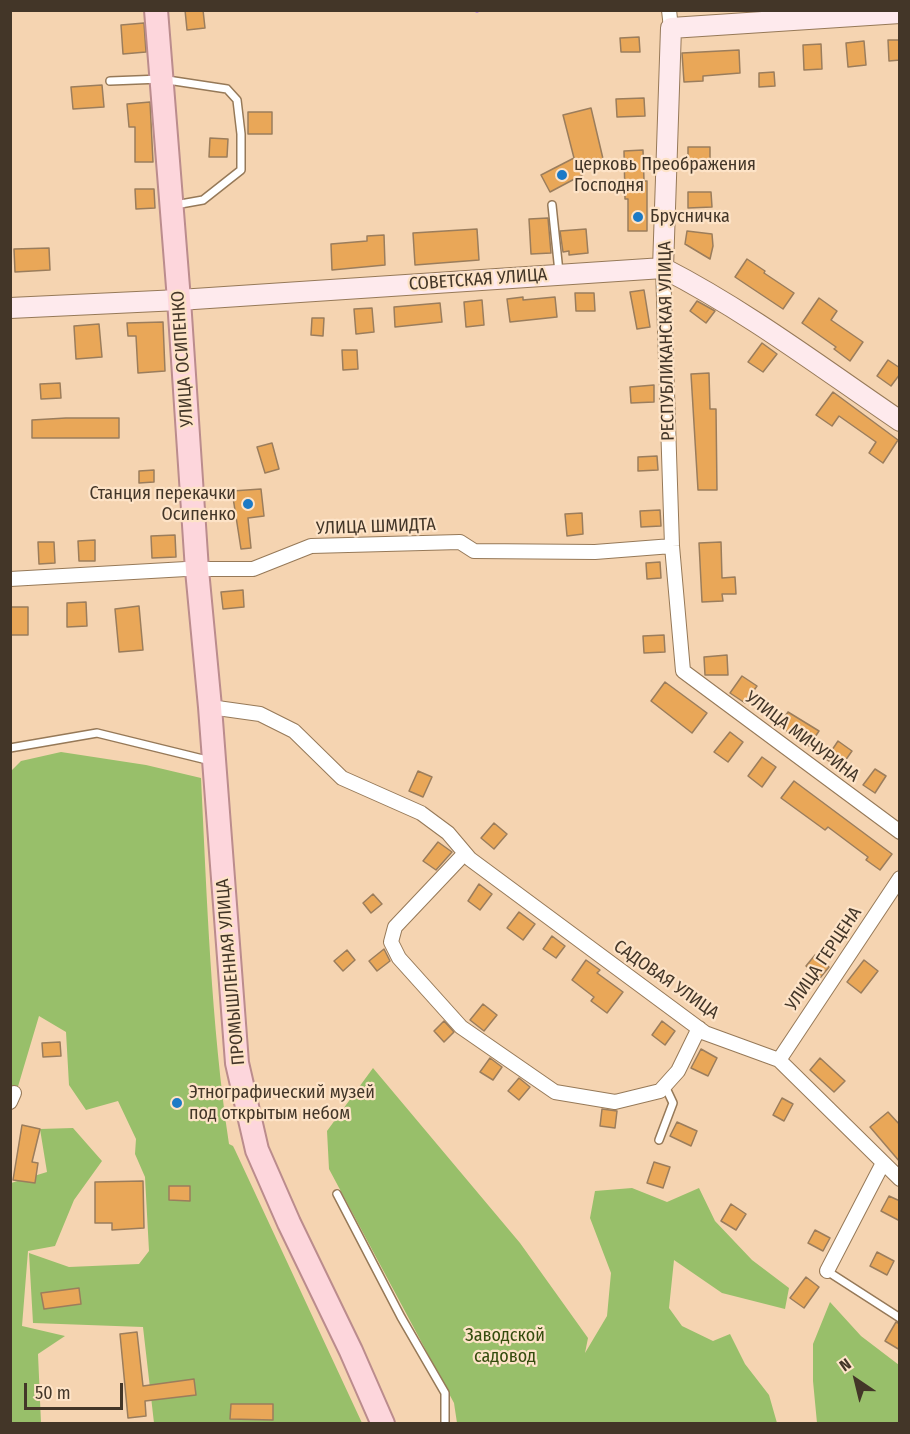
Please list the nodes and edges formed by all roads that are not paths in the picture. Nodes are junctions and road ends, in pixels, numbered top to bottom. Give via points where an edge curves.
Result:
1 (156, 10) edge
2 (900, 13) edge
3 (670, 20) edge
4 (161, 79) junction
5 (110, 81) dead end
6 (552, 205) dead end
7 (171, 206) junction
8 (663, 268) junction
9 (560, 274) junction
10 (180, 300) junction
11 (10, 308) edge
12 (900, 421) edge
13 (672, 546) junction
14 (196, 570) junction
15 (10, 579) edge
16 (683, 671) joint
17 (210, 707) junction
18 (10, 748) edge
19 (214, 761) junction
20 (900, 832) edge
21 (465, 853) junction
22 (900, 878) edge
23 (699, 1028) junction
24 (779, 1060) junction
25 (665, 1086) junction
26 (660, 1140) dead end
27 (884, 1163) junction
28 (900, 1179) edge
29 (337, 1194) dead end
30 (827, 1270) joint
31 (900, 1318) edge
32 (383, 1424) edge
33 (445, 1424) edge

1 - 4 main road, УЛИЦА ОСИПЕНКО
2 - 3 street
3 - 8 street, РЕСПУБЛИКАНСКАЯ УЛИЦА
4 - 5 lane
4 - 7 main road, УЛИЦА ОСИПЕНКО
4 - 7 lane via 227,89 237,100 241,134 241,170 203,200
6 - 9 lane
7 - 10 main road, УЛИЦА ОСИПЕНКО
8 - 9 street, СОВЕТСКАЯ УЛИЦА
8 - 12 street via 743,313
8 - 13 street, РЕСПУБЛИКАНСКАЯ УЛИЦА
9 - 10 street, СОВЕТСКАЯ УЛИЦА
10 - 11 street, СОВЕТСКАЯ УЛИЦА
10 - 14 main road, УЛИЦА ОСИПЕНКО
13 - 14 street, УЛИЦА ШМИДТА via 595,552 474,551 460,542 311,546 253,569
13 - 16 street, РЕСПУБЛИКАНСКАЯ УЛИЦА
14 - 15 street, УЛИЦА ШМИДТА
14 - 17 main road, УЛИЦА ОСИПЕНКО
16 - 20 street, УЛИЦА МИЧУРИНА
17 - 19 main road, ПРОМЫШЛЕННАЯ УЛИЦА
17 - 21 street, САДОВАЯ УЛИЦА via 260,714 294,731 342,778 421,813 448,833
18 - 19 lane via 97,733
19 - 32 main road, ПРОМЫШЛЕННАЯ УЛИЦА via 237,1063 256,1150
21 - 23 street, САДОВАЯ УЛИЦА
21 - 25 street via 395,927 391,942 399,958 462,1027 555,1092 615,1102 660,1091
22 - 24 street, УЛИЦА ГЕРЦЕНА
23 - 24 street, САДОВАЯ УЛИЦА
23 - 25 street via 678,1071
24 - 27 street, САДОВАЯ УЛИЦА
25 - 26 lane via 673,1103
27 - 28 street, САДОВАЯ УЛИЦА
27 - 30 street
29 - 33 lane via 445,1393
30 - 31 lane

